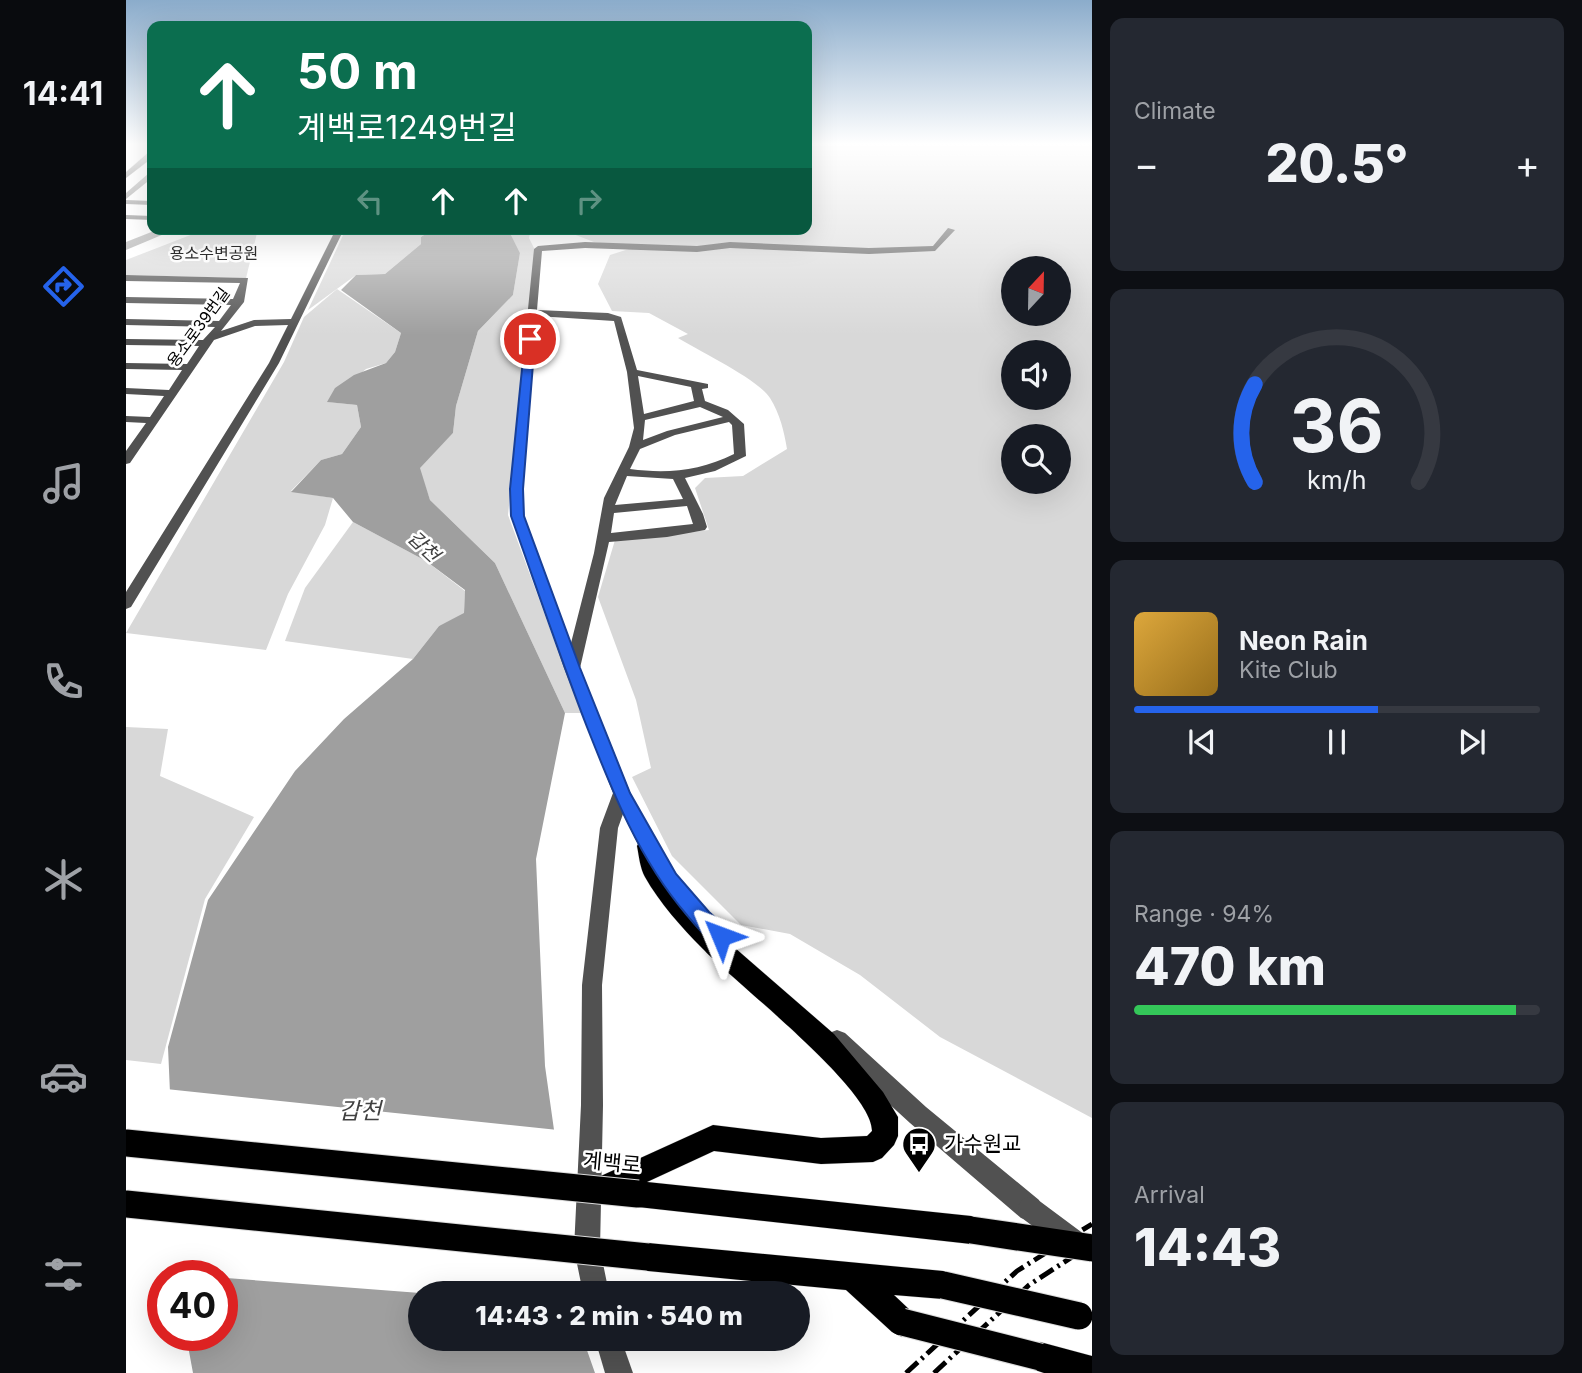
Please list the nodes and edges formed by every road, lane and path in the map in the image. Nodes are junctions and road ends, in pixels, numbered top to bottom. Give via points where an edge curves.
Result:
1 (126, 217) edge
2 (147, 218) edge
3 (951, 230) dead end
4 (337, 235) edge
5 (126, 278) edge
6 (154, 279) junction
7 (128, 302) edge
8 (239, 302) junction
9 (533, 313) junction
10 (126, 322) edge
11 (294, 322) junction
12 (222, 324) junction
13 (208, 341) junction
14 (126, 342) edge
15 (126, 366) edge
16 (188, 367) junction
17 (632, 372) junction
18 (126, 391) edge
19 (172, 393) junction
20 (700, 402) junction
21 (639, 418) junction
22 (731, 418) junction
23 (126, 419) edge
24 (153, 420) junction
25 (635, 447) junction
26 (126, 460) edge
27 (622, 472) junction
28 (678, 476) junction
29 (690, 502) junction
30 (607, 510) junction
31 (605, 538) junction
32 (126, 604) edge
33 (572, 668) junction
34 (622, 793) junction
35 (647, 846) junction
36 (126, 1143) edge
37 (636, 1183) junction
38 (126, 1204) edge
39 (1085, 1246) edge
40 (852, 1276) junction
41 (594, 1281) edge
42 (1085, 1318) edge
43 (612, 1351) edge
44 (1092, 1371) edge
45 (619, 1373) edge

1 - 2 street
3 - 9 street via 935,248 907,250 730,245 538,249
4 - 11 street
5 - 6 street, 용소로39번길
6 - 7 street
6 - 8 street, 용소로39번길 via 245,280
7 - 8 street
8 - 12 street, 용소로39번길
9 - 17 street via 618,319
9 - 33 street via 516,489 518,516
10 - 12 street
11 - 13 street via 254,323
11 - 32 street via 274,363
12 - 13 street, 용소로39번길
13 - 14 street
13 - 16 street, 용소로39번길
15 - 16 street
16 - 19 street, 용소로39번길
17 - 20 street via 700,385
17 - 21 street
18 - 19 street
19 - 24 street, 용소로39번길
20 - 21 street
20 - 22 street
21 - 25 street
22 - 25 street
22 - 28 street via 738,424 740,456
23 - 24 street
24 - 26 street, 용소로39번길
25 - 27 street
27 - 28 street
27 - 30 street
28 - 29 street
29 - 30 street
29 - 31 street via 700,527
30 - 31 street
31 - 33 street
33 - 34 street
34 - 35 street
34 - 41 street via 610,828 592,985 587,1249
35 - 37 main road via 653,872 711,942 825,1043 855,1078 885,1117 885,1136 873,1149 850,1151 713,1138
35 - 39 street, bridge via 702,918 918,1115 1030,1209
36 - 37 main road, 계백로, bridge via 597,1191
37 - 39 main road, 계백로, bridge
38 - 40 main road, bridge
40 - 42 main road, bridge via 943,1285
40 - 44 main road, bridge via 902,1322
43 - 45 street

